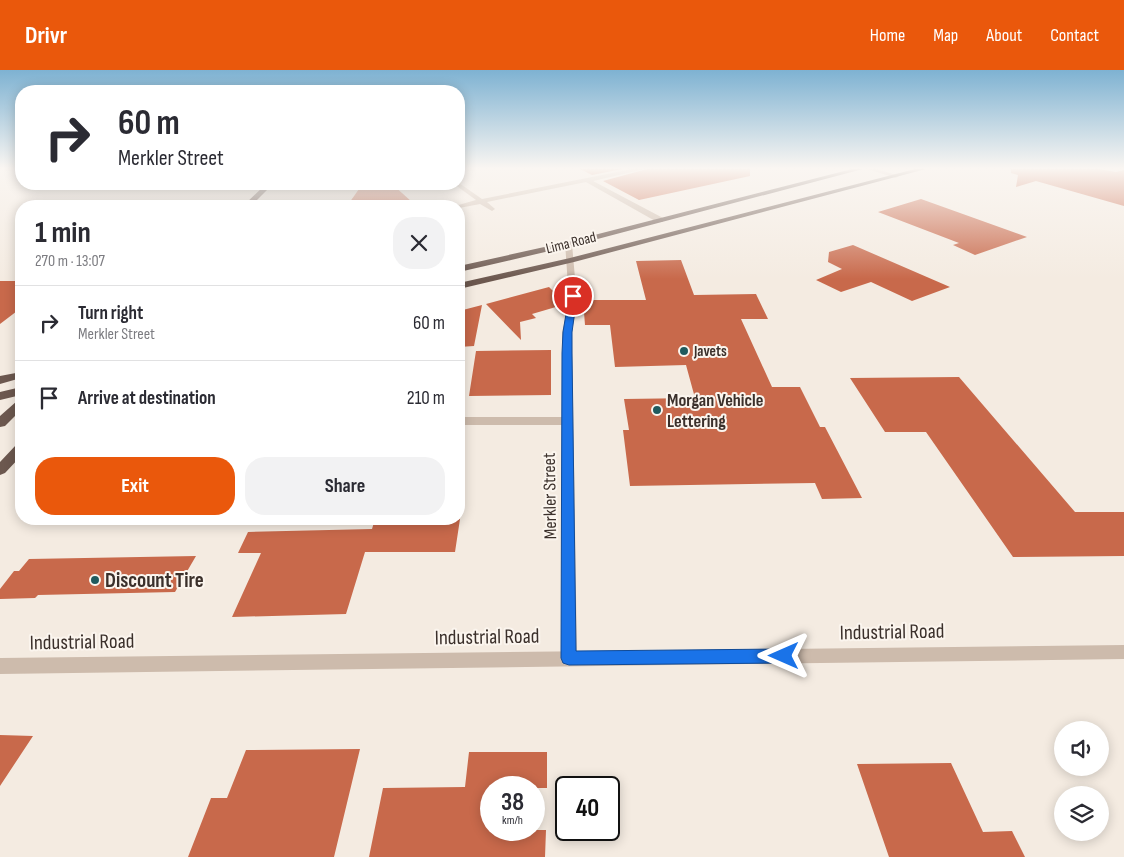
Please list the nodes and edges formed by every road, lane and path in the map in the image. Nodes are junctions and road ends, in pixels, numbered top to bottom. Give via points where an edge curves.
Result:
1 (487, 206) edge
2 (634, 206) edge
3 (716, 206) edge
4 (781, 206) edge
5 (492, 209) dead end
6 (660, 220) junction
7 (568, 244) junction
8 (571, 260) junction
9 (465, 268) edge
10 (465, 285) edge
11 (15, 376) edge
12 (0, 380) edge
13 (15, 392) edge
14 (0, 396) edge
15 (15, 410) edge
16 (465, 421) edge
17 (567, 421) junction
18 (0, 424) edge
19 (15, 454) edge
20 (0, 470) edge
21 (1124, 652) edge
22 (569, 658) junction
23 (0, 666) edge

1 - 5 street
2 - 6 street
3 - 6 highway, Lima Road
4 - 8 highway, Lima Road
6 - 7 highway, Lima Road
7 - 8 street, Merkler Street
7 - 9 highway, Lima Road
8 - 10 highway, Lima Road
8 - 17 street, Merkler Street via 573,301 568,332
11 - 12 highway
13 - 14 highway
15 - 18 highway
16 - 17 street
17 - 22 street, Merkler Street
19 - 20 highway
21 - 22 street, Industrial Road
22 - 23 street, Industrial Road

